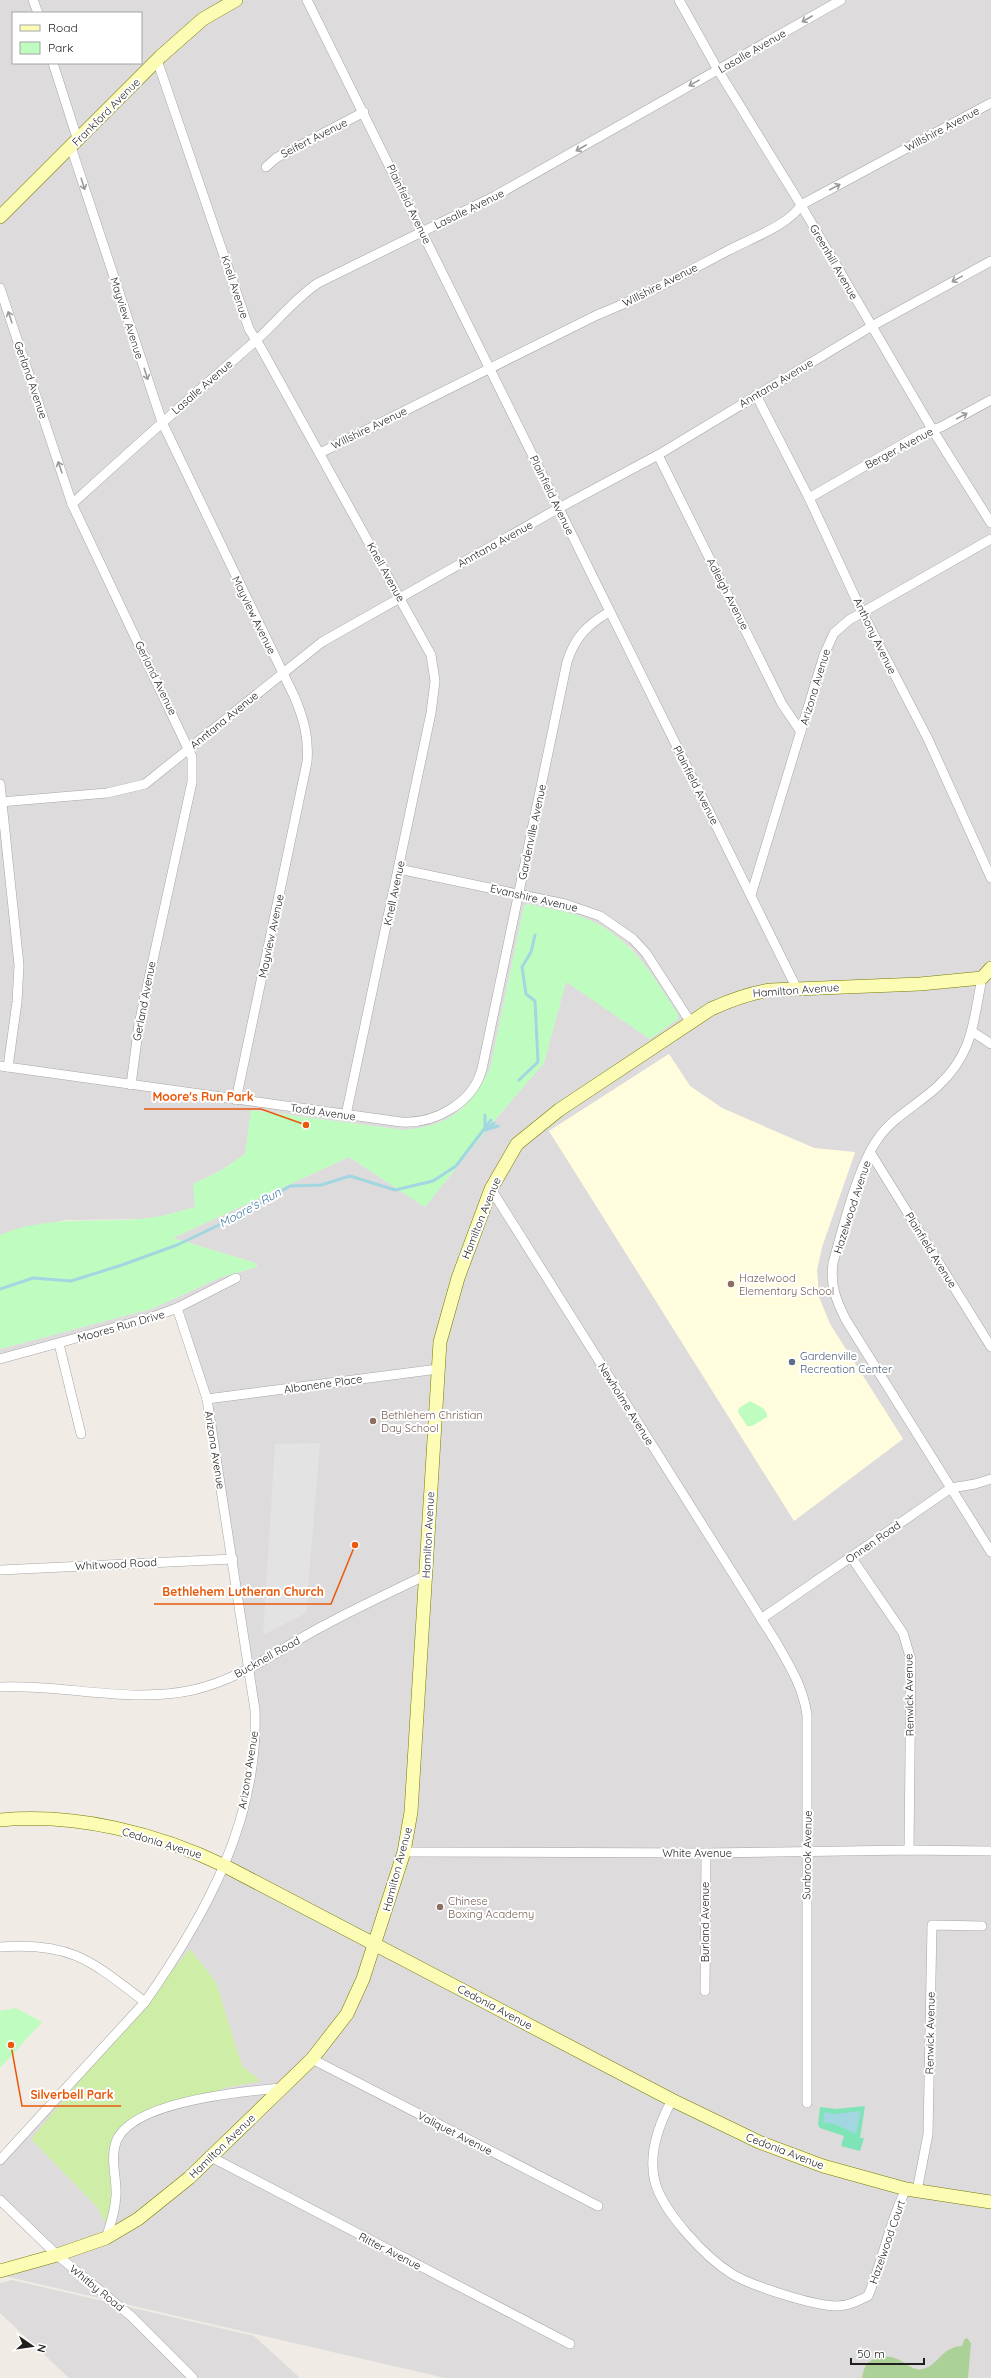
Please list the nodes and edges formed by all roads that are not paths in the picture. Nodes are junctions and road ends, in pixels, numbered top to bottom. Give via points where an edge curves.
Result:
1 (33, 0) edge
2 (236, 0) edge
3 (307, 0) edge
4 (679, 0) edge
5 (841, 0) edge
6 (38, 12) edge
7 (157, 60) junction
8 (52, 64) edge
9 (718, 70) junction
10 (991, 103) edge
11 (364, 112) junction
12 (74, 144) junction
13 (266, 167) dead end
14 (801, 205) junction
15 (0, 217) edge
16 (422, 232) junction
17 (991, 261) edge
18 (0, 288) edge
19 (872, 326) junction
20 (256, 341) junction
21 (490, 368) junction
22 (756, 395) junction
23 (991, 400) edge
24 (162, 422) junction
25 (932, 429) junction
26 (320, 453) junction
27 (658, 455) junction
28 (809, 498) junction
29 (72, 504) junction
30 (559, 508) junction
31 (991, 523) edge
32 (991, 539) edge
33 (400, 597) junction
34 (609, 612) junction
35 (862, 612) junction
36 (282, 673) junction
37 (800, 732) junction
38 (190, 748) junction
39 (0, 784) edge
40 (1, 802) edge
41 (399, 869) junction
42 (991, 878) edge
43 (518, 894) junction
44 (752, 895) junction
45 (991, 968) edge
46 (982, 978) junction
47 (797, 989) junction
48 (691, 1023) junction
49 (973, 1032) junction
50 (991, 1044) edge
51 (4, 1066) edge
52 (482, 1069) joint
53 (131, 1085) junction
54 (236, 1100) junction
55 (346, 1115) junction
56 (870, 1152) junction
57 (491, 1189) junction
58 (236, 1278) dead end
59 (177, 1308) junction
60 (59, 1344) junction
61 (991, 1347) edge
62 (0, 1359) edge
63 (438, 1369) junction
64 (207, 1399) junction
65 (81, 1434) dead end
66 (991, 1479) edge
67 (951, 1488) junction
68 (991, 1552) edge
69 (851, 1557) junction
70 (233, 1559) junction
71 (0, 1570) edge
72 (426, 1575) junction
73 (761, 1619) junction
74 (249, 1670) junction
75 (0, 1687) edge
76 (0, 1820) edge
77 (909, 1850) junction
78 (991, 1851) edge
79 (404, 1852) junction
80 (806, 1852) junction
81 (706, 1853) junction
82 (226, 1866) junction
83 (982, 1926) dead end
84 (375, 1944) junction
85 (0, 1948) edge
86 (705, 1991) dead end
87 (146, 2002) junction
88 (312, 2059) junction
89 (282, 2088) junction
90 (672, 2100) junction
91 (807, 2103) dead end
92 (211, 2157) junction
93 (0, 2160) edge
94 (911, 2190) junction
95 (0, 2200) edge
96 (991, 2202) edge
97 (598, 2206) dead end
98 (106, 2238) junction
99 (57, 2255) junction
100 (0, 2271) edge
101 (570, 2344) dead end
102 (193, 2378) edge

1 - 6 street
2 - 7 street, Frankford Avenue via 203,19
3 - 11 street, Plainfield Avenue
4 - 9 street, Greenhill Avenue
5 -> 9 street, Lasalle Avenue
7 - 12 street, Frankford Avenue
7 - 20 street, Knell Avenue via 249,330
8 - 12 street, Mayview Avenue
9 - 14 street, Greenhill Avenue
9 -> 16 street, Lasalle Avenue via 536,175
14 -> 10 street, Willshire Avenue
11 - 13 street, Seifert Avenue via 276,158
11 - 16 street, Plainfield Avenue
12 - 15 street, Frankford Avenue
12 -> 24 street, Mayview Avenue
14 - 19 street, Greenhill Avenue
14 - 21 street, Willshire Avenue via 796,213 758,236 628,303 597,315
16 - 20 street, Lasalle Avenue via 318,283 300,297
16 - 21 street, Plainfield Avenue
17 -> 19 street, Anntana Avenue
29 -> 18 street, Gerland Avenue
19 - 22 street, Anntana Avenue
19 - 25 street, Greenhill Avenue
20 - 24 street, Lasalle Avenue
20 - 26 street, Knell Avenue
21 - 26 street, Willshire Avenue
21 - 30 street, Plainfield Avenue
22 - 27 street, Anntana Avenue
22 - 28 street, Anthony Avenue
25 -> 23 street, Berger Avenue via 941,427
24 - 29 street, Lasalle Avenue
24 - 36 street, Mayview Avenue
25 - 28 street, Berger Avenue
25 - 31 street, Greenhill Avenue
26 - 33 street, Knell Avenue
27 - 30 street, Anntana Avenue
27 - 37 street, Adleigh Avenue via 782,704
28 - 35 street, Anthony Avenue
29 - 38 street, Gerland Avenue
30 - 33 street, Anntana Avenue
30 - 34 street, Plainfield Avenue
32 - 35 street, Arizona Avenue
33 - 36 street, Anntana Avenue via 322,642
33 - 41 street, Knell Avenue via 430,655 436,681
34 - 43 street, Gardenville Avenue via 588,626 572,646
34 - 44 street, Plainfield Avenue
35 - 37 street, Arizona Avenue via 841,626 830,640
35 - 42 street, Anthony Avenue via 928,739
36 - 38 street, Anntana Avenue
36 - 54 street, Mayview Avenue via 304,720 307,762
37 - 44 street, Arizona Avenue
38 - 40 street, Anntana Avenue via 145,784 136,788 55,799
38 - 53 street, Gerland Avenue via 192,782 139,1024
39 - 40 street
40 - 51 street via 19,965 17,1002
41 - 43 street, Evanshire Avenue
41 - 55 street, Knell Avenue
43 - 48 street, Evanshire Avenue via 582,909 600,916 633,939 646,953
43 - 52 street, Gardenville Avenue
44 - 47 street, Plainfield Avenue
45 - 46 street
46 - 47 street, Hamilton Avenue via 920,984
46 - 49 street, Hazelwood Avenue
47 - 48 street, Hamilton Avenue via 747,994 711,1009
48 - 57 street, Hamilton Avenue via 564,1107 526,1136 510,1155
49 - 50 street
49 - 56 street, Hazelwood Avenue via 964,1054 939,1086 882,1133
51 - 53 street, Todd Avenue
52 - 55 street, Todd Avenue via 464,1099 431,1118 411,1123
53 - 54 street, Todd Avenue
54 - 55 street, Todd Avenue
56 - 61 street, Plainfield Avenue
56 - 67 street, Hazelwood Avenue via 856,1188 833,1264 832,1287 846,1320
57 - 63 street, Hamilton Avenue via 458,1278 440,1342
57 - 73 street, Newholme Avenue
58 - 59 street, Moores Run Drive
59 - 60 street, Moores Run Drive
59 - 64 street, Arizona Avenue
60 - 62 street, Moores Run Drive
60 - 65 street
63 - 64 street, Albanene Place
63 - 72 street, Hamilton Avenue
64 - 70 street, Arizona Avenue
66 - 67 street, Onnen Road
67 - 68 street, Hazelwood Avenue
67 - 69 street, Onnen Road
69 - 73 street, Onnen Road
69 - 77 street, Renwick Avenue via 903,1634 911,1660
70 - 71 street, Whitwood Road
70 - 74 street, Arizona Avenue
72 - 74 street, Bucknell Road via 322,1626
72 - 79 street, Hamilton Avenue via 413,1790
73 - 80 street, Sunbrook Avenue via 790,1666 804,1696 807,1723
74 - 75 street, Bucknell Road via 192,1690 163,1693 101,1693
74 - 82 street, Arizona Avenue via 256,1730 245,1796
76 - 82 street, Cedonia Avenue via 62,1820 124,1831 183,1848
77 - 78 street, White Avenue
77 - 80 street, White Avenue
79 - 81 street, White Avenue
79 - 84 street, Hamilton Avenue
80 - 81 street, White Avenue
80 - 91 street, Sunbrook Avenue
81 - 86 street, Burland Avenue
82 - 84 street, Cedonia Avenue
82 - 87 street, Arizona Avenue via 184,1944
83 - 94 street, Renwick Avenue via 932,1925 928,2134
84 - 88 street, Hamilton Avenue via 347,2014
84 - 90 street, Cedonia Avenue
85 - 87 street via 39,1946 62,1950 94,1965
87 - 93 street, Arizona Avenue
88 - 89 street, Hamilton Avenue
88 - 97 street, Valiquet Avenue
89 - 92 street, Hamilton Avenue
89 - 98 street via 239,2091 178,2104 148,2115 128,2127 116,2141 116,2197
90 - 94 street, Cedonia Avenue via 759,2142 823,2166
90 - 94 street, Hazelwood Court via 656,2138 655,2180 660,2195 669,2210 698,2244 730,2273 759,2286 835,2306 854,2303 868,2296 879,2268 892,2220
92 - 98 street, Hamilton Avenue via 155,2207
92 - 101 street, Ritter Avenue
94 - 96 street, Cedonia Avenue
95 - 99 street, Whitby Road
98 - 99 street, Hamilton Avenue
99 - 100 street, Hamilton Avenue
99 - 102 street, Whitby Road via 131,2316

